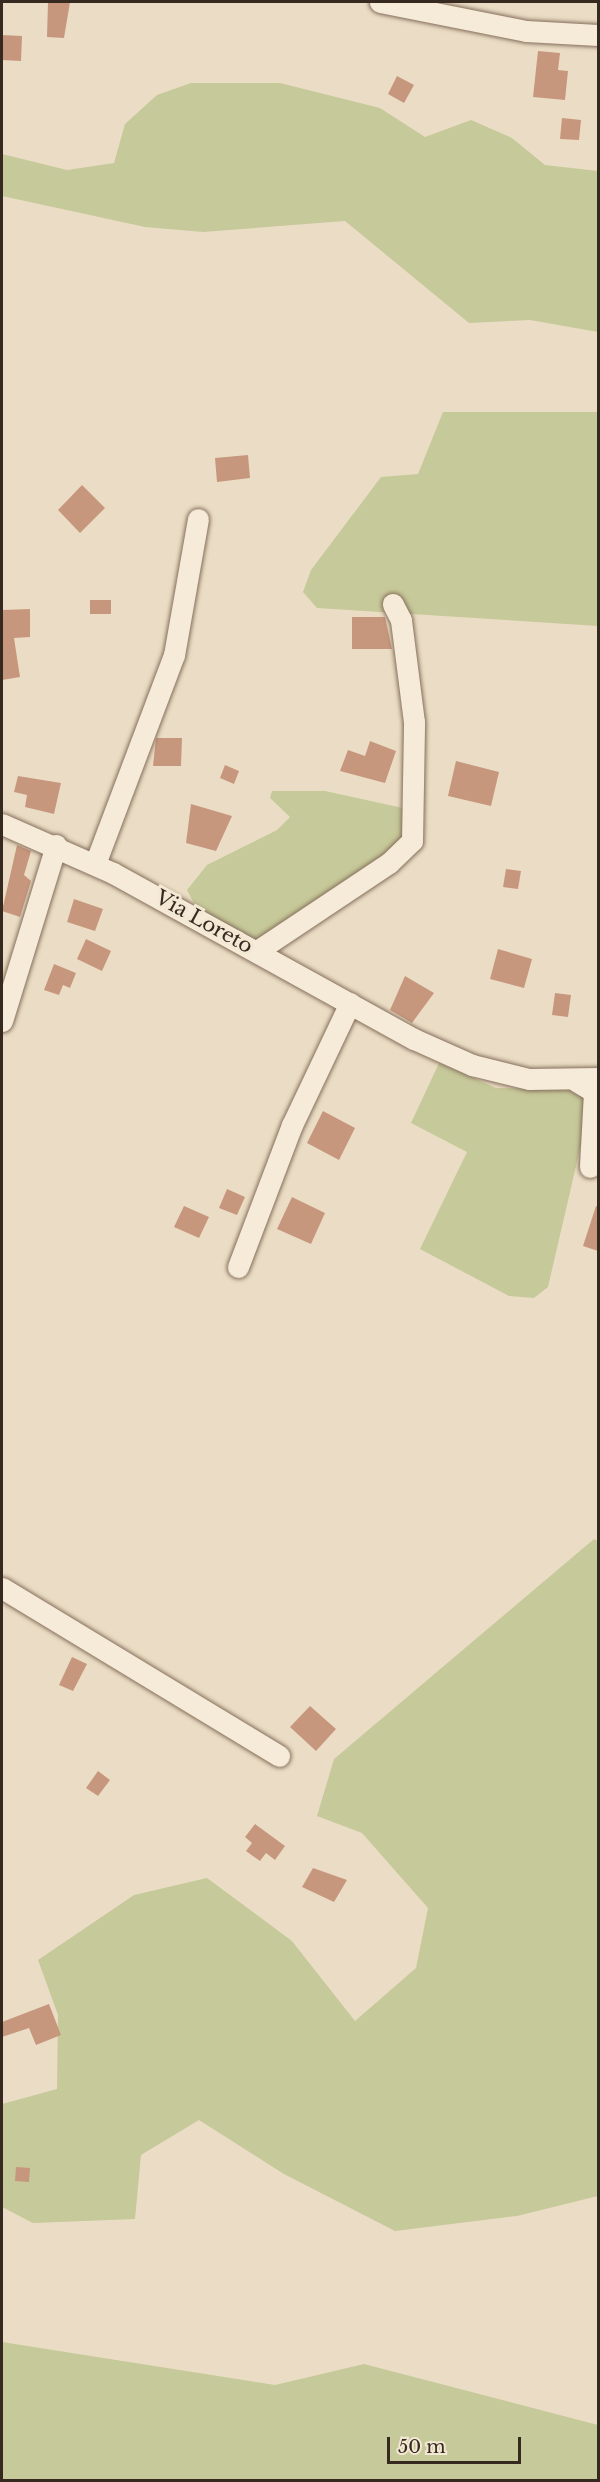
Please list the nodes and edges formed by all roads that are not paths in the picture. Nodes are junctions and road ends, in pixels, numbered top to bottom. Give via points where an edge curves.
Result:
1 (380, 2) edge
2 (598, 35) edge
3 (198, 519) dead end
4 (393, 604) dead end
5 (2, 824) edge
6 (56, 845) junction
7 (95, 864) junction
8 (257, 951) junction
9 (350, 1003) junction
10 (2, 1021) edge
11 (598, 1077) edge
12 (576, 1081) junction
13 (590, 1167) dead end
14 (238, 1267) dead end
15 (2, 1588) edge
16 (279, 1756) dead end

1 - 2 street via 526,31
3 - 7 street via 174,655
4 - 8 street via 401,620 414,722 412,841 389,863
5 - 6 street, Via Loreto
6 - 7 street, Via Loreto
6 - 10 street
7 - 8 street, Via Loreto
8 - 9 street, Via Loreto
9 - 12 street, Via Loreto via 483,1069
9 - 14 street via 292,1125
11 - 12 street, Via Loreto
12 - 13 street via 594,1092
15 - 16 street

